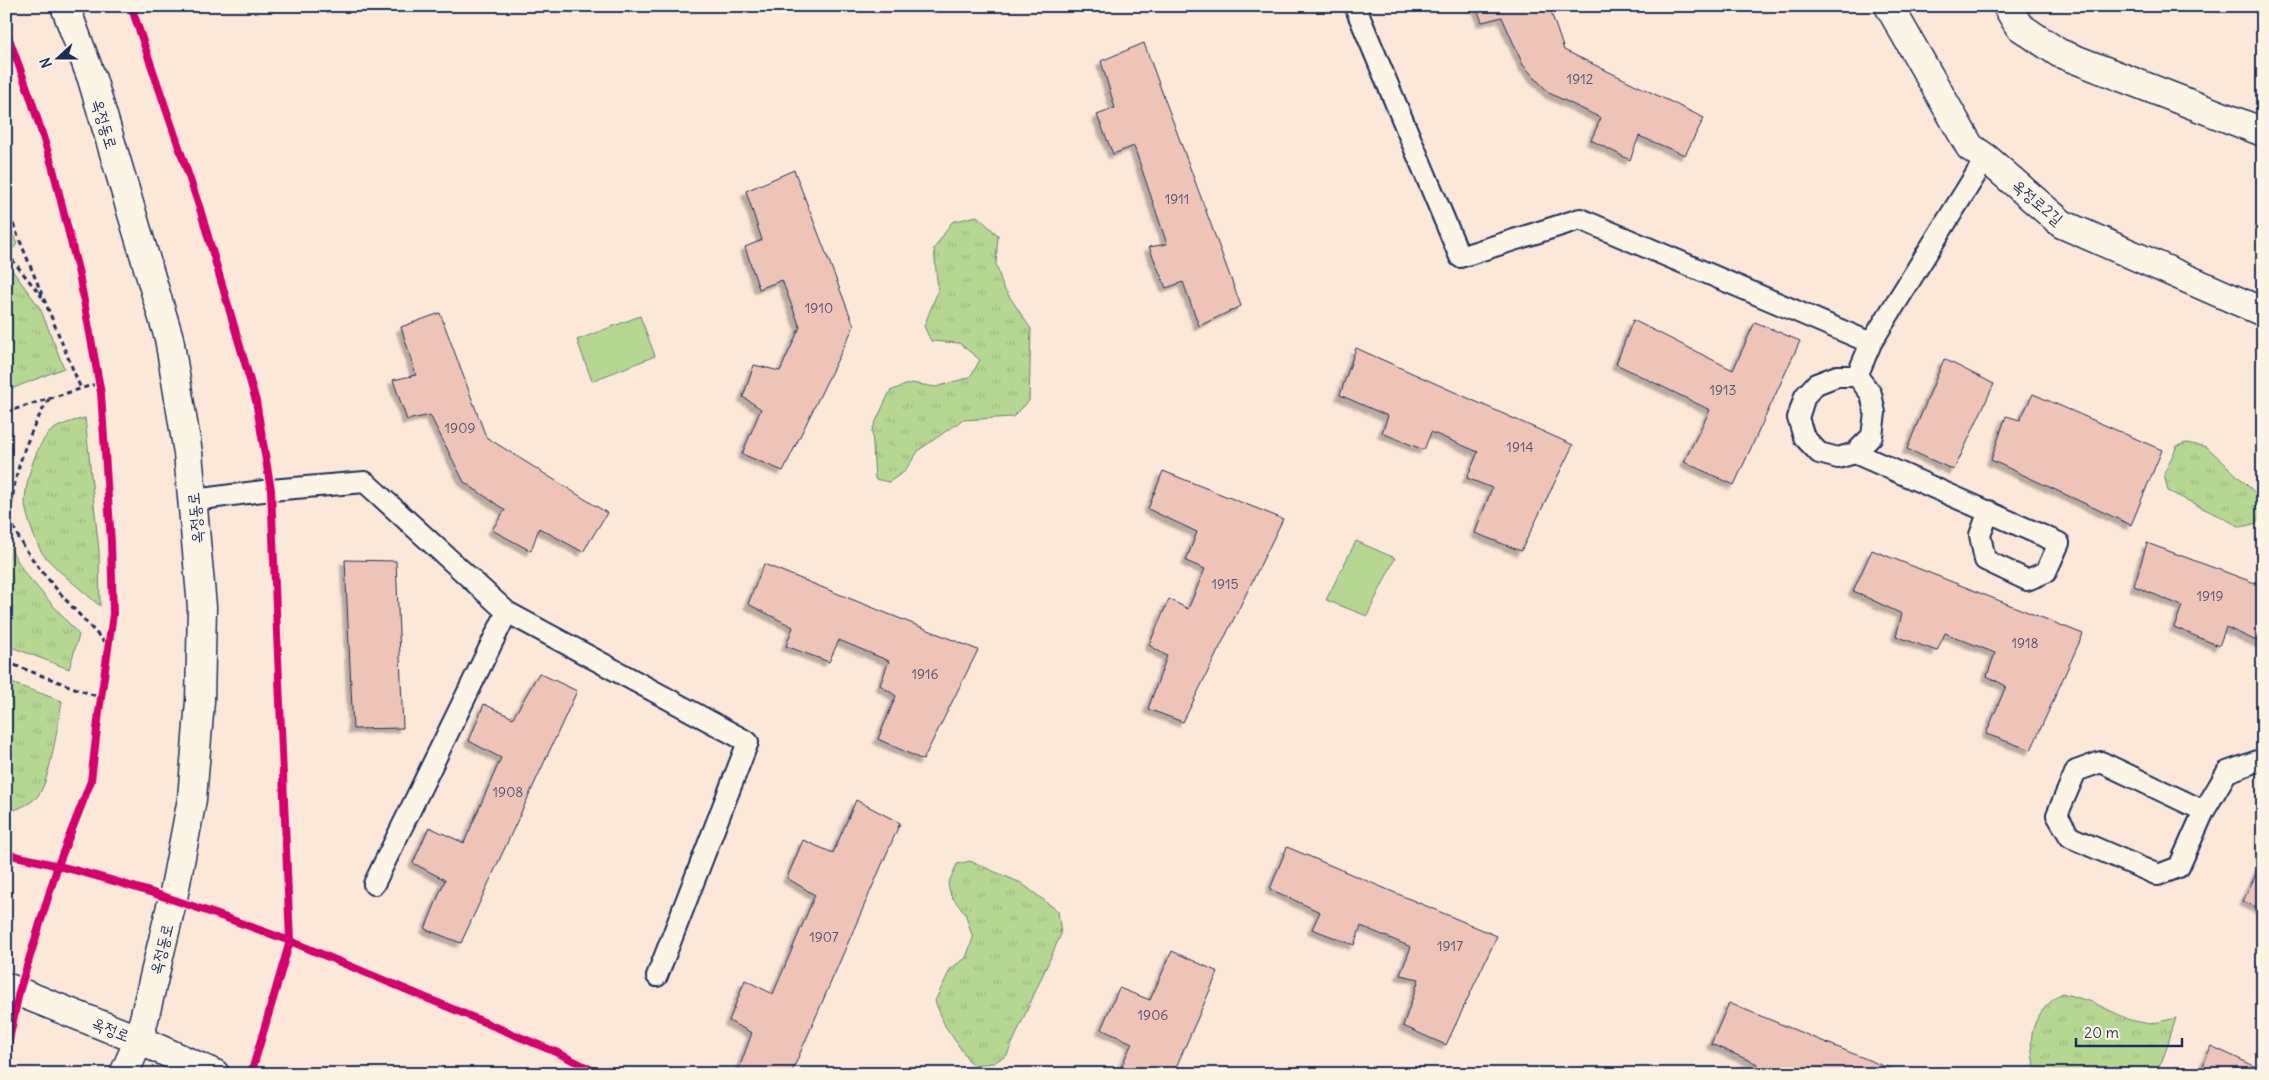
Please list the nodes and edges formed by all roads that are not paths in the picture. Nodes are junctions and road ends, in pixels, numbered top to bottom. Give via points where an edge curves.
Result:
1 (65, 6) edge
2 (1889, 6) edge
3 (2007, 6) edge
4 (1357, 11) dead end
5 (2263, 132) edge
6 (1986, 158) junction
7 (2263, 312) edge
8 (1871, 343) junction
9 (1857, 376) junction
10 (1856, 453) junction
11 (194, 500) junction
12 (1989, 511) dead end
13 (507, 612) junction
14 (2263, 758) edge
15 (2204, 811) junction
16 (374, 884) dead end
17 (657, 976) dead end
18 (6, 987) edge
19 (139, 1040) junction
20 (124, 1074) edge
21 (215, 1074) edge

1 - 11 street, 옥정동로 via 92,79 169,338
2 - 6 street, 옥정로2길 via 1970,147
3 - 5 street via 2020,26 2059,54
4 - 8 lane via 1460,257 1580,219
6 - 7 street, 옥정로2길 via 2062,224
6 - 8 lane
8 - 9 lane
9 - 10 lane via 1871,394 1875,413 1872,436
9 - 10 lane via 1836,376 1816,384 1805,396 1798,418 1804,437 1819,453 1838,458
10 - 12 lane
11 - 13 lane via 366,482
11 - 19 street, 옥정동로 via 202,607 200,701 192,799 173,898
13 - 16 lane
13 - 17 lane via 748,742
14 - 15 lane via 2226,772
15 - 15 lane via 2180,867 2158,875 2070,837 2058,815 2076,772 2101,762
18 - 19 street, 옥정로
19 - 20 street, 옥정동로
19 - 21 street, 옥정로

